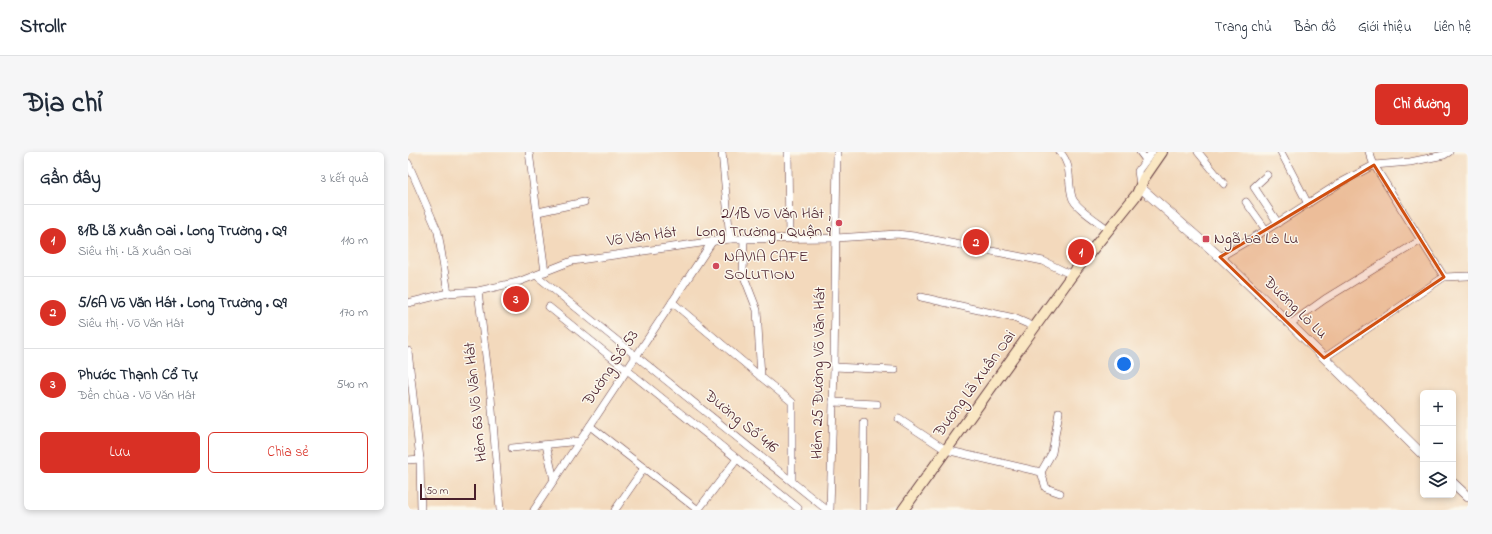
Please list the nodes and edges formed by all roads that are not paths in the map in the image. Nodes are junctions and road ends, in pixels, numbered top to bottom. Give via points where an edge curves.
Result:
1 (529, 152) edge
2 (722, 152) edge
3 (788, 152) edge
4 (837, 152) edge
5 (1060, 152) edge
6 (1140, 152) edge
7 (1152, 152) edge
8 (1162, 152) edge
9 (1198, 152) edge
10 (1281, 152) edge
11 (1369, 152) edge
12 (1422, 152) edge
13 (1446, 153) edge
14 (1425, 159) junction
15 (1146, 160) junction
16 (408, 163) edge
17 (1374, 165) junction
18 (1267, 175) dead end
19 (1224, 184) dead end
20 (1141, 188) junction
21 (584, 202) dead end
22 (1246, 202) dead end
23 (1308, 204) junction
24 (538, 212) junction
25 (1278, 223) junction
26 (1109, 230) junction
27 (1266, 230) junction
28 (744, 238) junction
29 (789, 238) junction
30 (836, 238) junction
31 (730, 239) junction
32 (1421, 240) junction
33 (712, 242) junction
34 (1220, 257) junction
35 (545, 272) junction
36 (1072, 275) junction
37 (536, 276) junction
38 (1468, 276) edge
39 (1444, 277) junction
40 (478, 291) junction
41 (448, 293) junction
42 (921, 298) dead end
43 (672, 302) junction
44 (408, 303) edge
45 (549, 308) dead end
46 (1290, 324) junction
47 (1035, 327) junction
48 (408, 351) edge
49 (637, 355) junction
50 (1324, 358) junction
51 (834, 368) junction
52 (627, 370) junction
53 (895, 370) dead end
54 (761, 377) junction
55 (833, 402) junction
56 (877, 404) dead end
57 (1059, 412) dead end
58 (899, 419) dead end
59 (864, 423) dead end
60 (590, 426) junction
61 (580, 441) junction
62 (546, 445) junction
63 (512, 448) dead end
64 (946, 450) junction
65 (1420, 452) edge
66 (420, 459) junction
67 (737, 459) junction
68 (408, 460) edge
69 (644, 468) junction
70 (1041, 472) junction
71 (554, 480) junction
72 (792, 482) junction
73 (1456, 486) edge
74 (1060, 493) dead end
75 (1468, 497) edge
76 (798, 508) dead end
77 (421, 510) edge
78 (500, 510) edge
79 (534, 510) edge
80 (615, 510) edge
81 (829, 510) edge
82 (863, 510) edge
83 (903, 510) edge

1 - 24 street
2 - 31 street
3 - 29 street
4 - 30 street, Hẻm 25 Đường Võ Văn Hát
5 - 26 street via 1069,166 1072,198
6 - 15 street
7 - 15 street
8 - 20 main road, Đường Lã Xuân Oai via 1144,178
9 - 19 street
10 - 23 street
11 - 17 street
12 - 14 street
13 - 14 street
14 - 17 street
15 - 20 street via 1138,171
16 - 41 street via 438,232
17 - 23 street
17 - 32 street
18 - 25 street via 1254,187
20 - 26 main road, Đường Lã Xuân Oai
20 - 34 street, Đường Lò Lu
21 - 24 street
22 - 27 street
23 - 25 street
24 - 35 street
25 - 27 street
26 - 36 main road, Đường Lã Xuân Oai
27 - 34 street
28 - 29 street, Võ Văn Hát
28 - 31 street, Võ Văn Hát
28 - 54 street via 742,274 757,310
29 - 30 street, Võ Văn Hát
30 - 36 street, Võ Văn Hát via 897,234 914,236 1043,261
30 - 51 street, Hẻm 25 Đường Võ Văn Hát
31 - 33 street, Võ Văn Hát
32 - 39 street
32 - 46 street via 1325,299
33 - 35 street, Võ Văn Hát via 572,260
33 - 43 street, Đường Số 53
34 - 46 street, Đường Lò Lu
35 - 37 street, Võ Văn Hát
36 - 47 main road, Đường Lã Xuân Oai
37 - 40 street, Võ Văn Hát
37 - 49 street, Đường Số 416
38 - 39 street
39 - 50 street
40 - 41 street, Võ Văn Hát
40 - 78 street, Hẻm 63 Võ Văn Hát via 491,398
41 - 44 street, Võ Văn Hát
42 - 47 street via 1014,318
43 - 49 street, Đường Số 53
43 - 54 street
45 - 52 street
46 - 50 street, Đường Lò Lu
47 - 64 main road, Đường Lã Xuân Oai
48 - 66 street
49 - 52 street, Đường Số 53
49 - 72 street, Đường Số 416
50 - 65 street, Đường Lò Lu
51 - 53 street
51 - 55 street, Hẻm 25 Đường Võ Văn Hát
52 - 60 street, Đường Số 53
52 - 67 street
54 - 72 street via 792,402
55 - 56 street
55 - 81 street, Hẻm 25 Đường Võ Văn Hát
57 - 70 street via 1052,453
58 - 64 street
59 - 82 street
60 - 61 street, Đường Số 53
60 - 69 street
61 - 62 street
61 - 71 street, Đường Số 53
62 - 63 street
62 - 71 street
64 - 70 street
64 - 83 main road, Đường Lã Xuân Oai
66 - 68 street
66 - 77 street
67 - 69 street via 698,510
67 - 76 street
69 - 80 street
70 - 74 street via 1046,488
71 - 79 street, Đường Số 53
72 - 81 street, Đường Số 416
73 - 75 street

